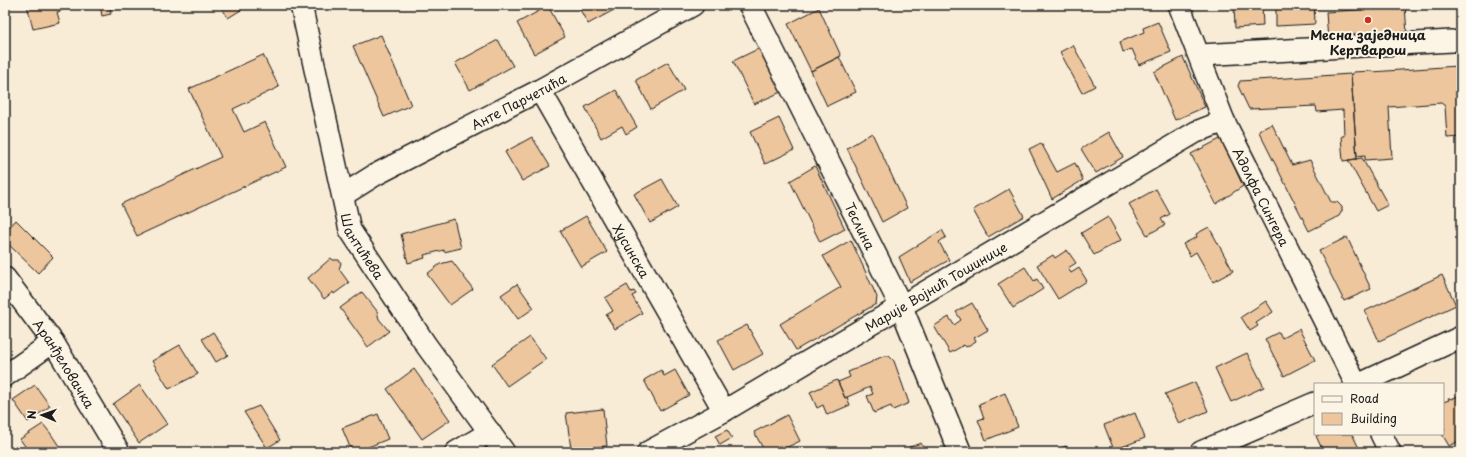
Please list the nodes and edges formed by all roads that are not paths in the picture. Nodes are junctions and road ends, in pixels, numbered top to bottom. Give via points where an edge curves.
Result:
1 (301, 5) edge
2 (693, 5) edge
3 (750, 5) edge
4 (1180, 5) edge
5 (1452, 41) dead end
6 (1200, 55) junction
7 (540, 90) junction
8 (1224, 121) junction
9 (343, 195) junction
10 (5, 278) edge
11 (901, 306) junction
12 (1461, 337) edge
13 (53, 342) junction
14 (5, 376) edge
15 (1355, 383) edge
16 (1362, 383) edge
17 (1314, 403) edge
18 (724, 411) junction
19 (490, 432) junction
20 (1382, 435) edge
21 (119, 452) edge
22 (456, 452) edge
23 (504, 452) edge
24 (648, 452) edge
25 (960, 452) edge
26 (1201, 452) edge
27 (1390, 452) edge

1 - 9 street, Шантићева
2 - 7 street, Анте Парчетића
3 - 11 street, Теслина
4 - 6 street, Адолфа Сингера
5 - 6 street
6 - 8 street, Адолфа Сингера
7 - 9 street, Анте Парчетића via 375,175
7 - 18 street, Хусинска
8 - 11 street, Марије Војнић Тошинице via 1196,132
8 - 15 street, Адолфа Сингера
9 - 19 street, Шантићева via 350,230 426,345
10 - 13 street, Аранђеловачка
11 - 18 street, Марије Војнић Тошинице
11 - 25 street, Теслина
12 - 16 street
13 - 14 street
13 - 21 street, Аранђеловачка
17 - 26 street
18 - 24 street, Марије Војнић Тошинице
19 - 22 street
19 - 23 street, Шантићева
20 - 27 street

